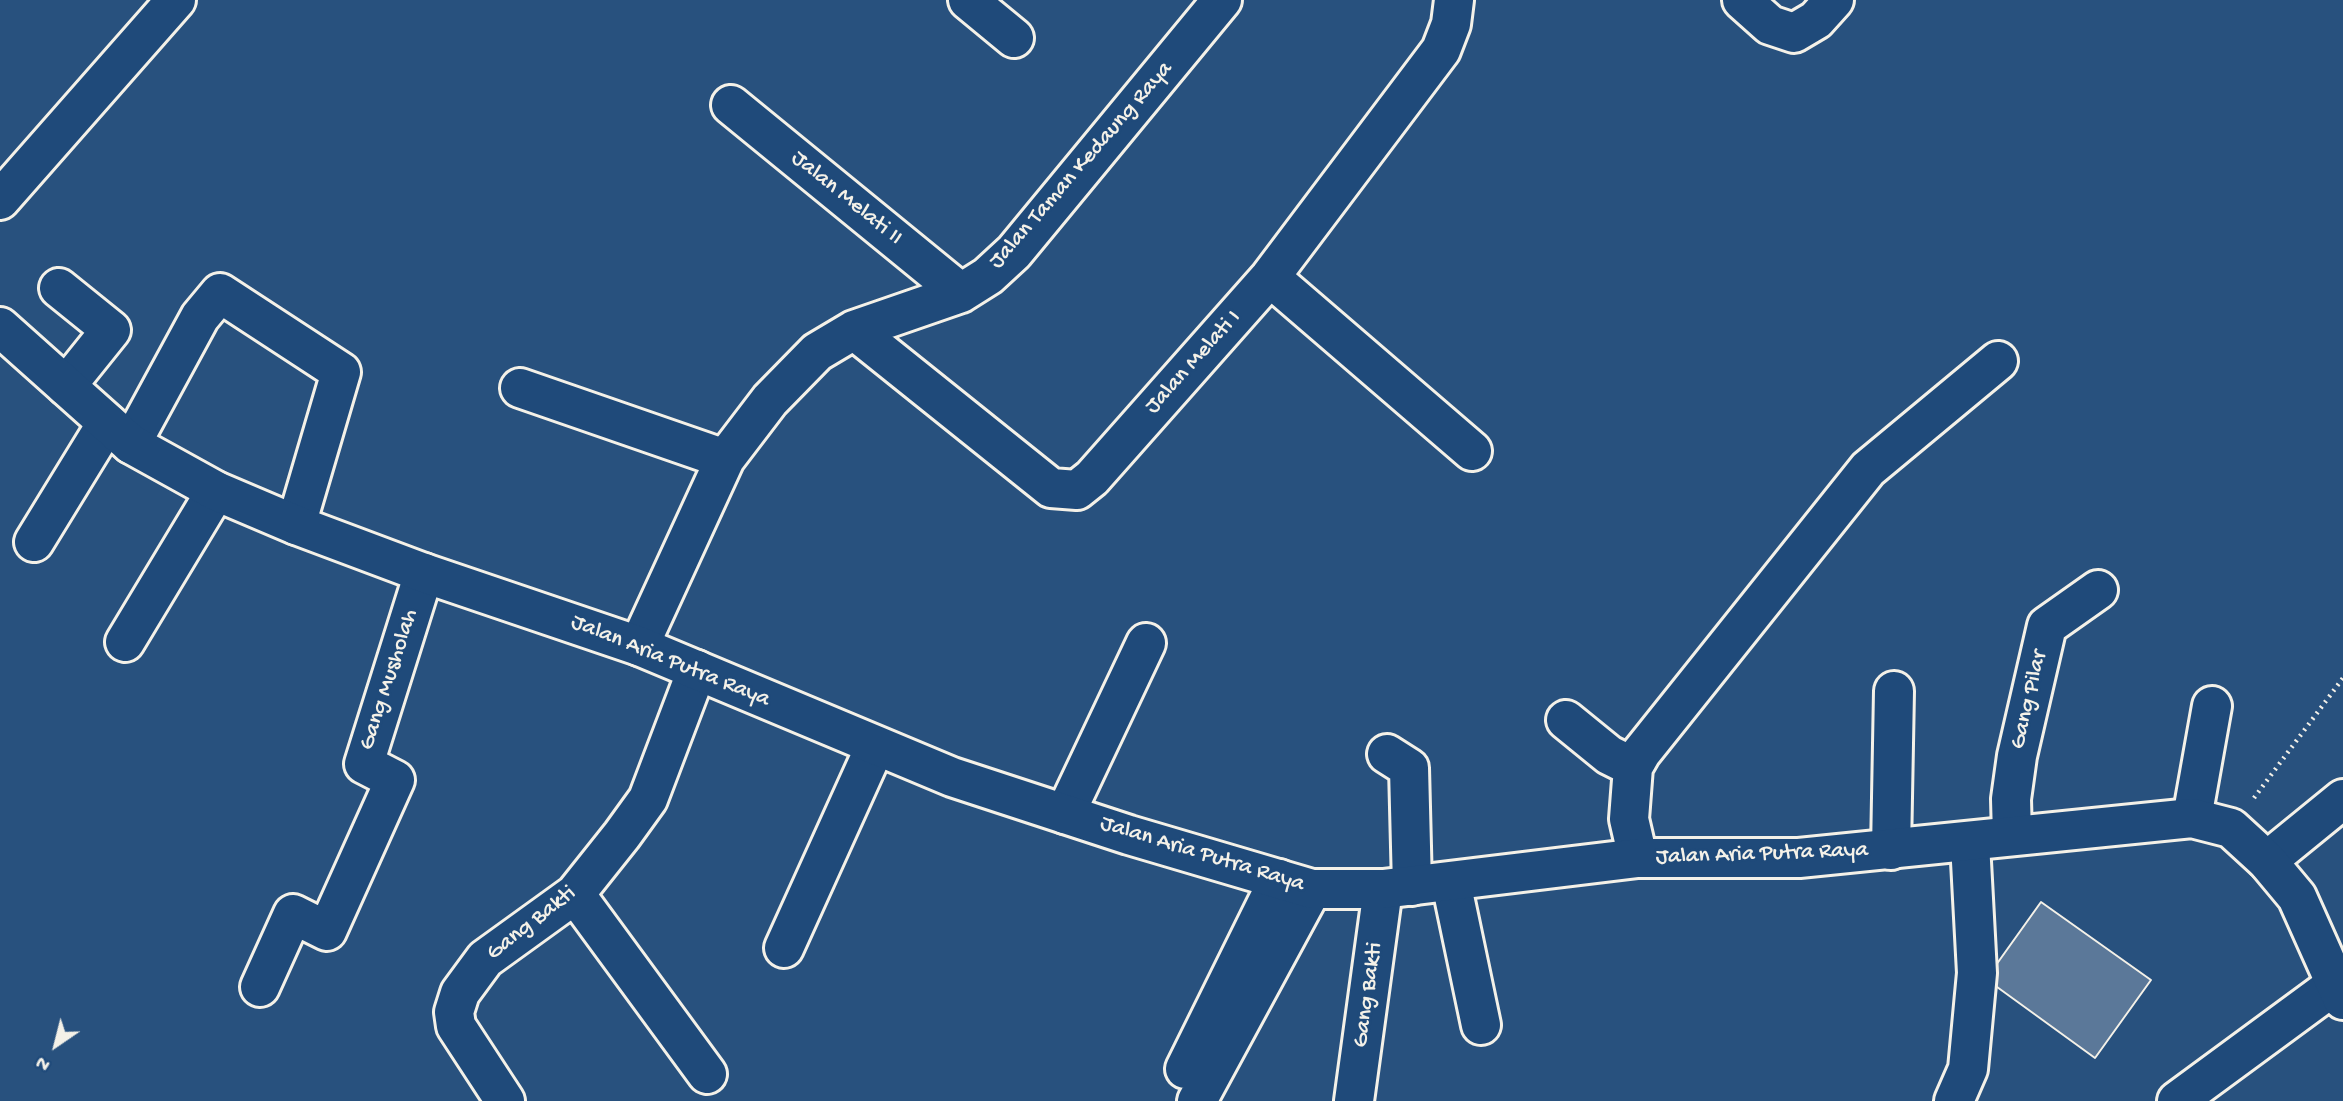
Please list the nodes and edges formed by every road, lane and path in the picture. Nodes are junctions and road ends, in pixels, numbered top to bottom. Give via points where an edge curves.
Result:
1 (176, 0) edge
2 (968, 0) edge
3 (1222, 0) edge
4 (1454, 0) edge
5 (1742, 0) edge
6 (1834, 0) edge
7 (1014, 38) dead end
8 (731, 105) dead end
9 (0, 200) edge
10 (1270, 277) junction
11 (59, 288) dead end
12 (961, 293) junction
13 (0, 327) edge
14 (854, 330) junction
15 (1998, 361) dead end
16 (66, 386) junction
17 (520, 387) dead end
18 (128, 440) junction
19 (1472, 451) dead end
20 (725, 459) junction
21 (204, 484) junction
22 (296, 525) junction
23 (34, 542) dead end
24 (425, 573) junction
25 (2098, 590) dead end
26 (125, 642) dead end
27 (1146, 643) dead end
28 (639, 646) junction
29 (697, 670) junction
30 (2343, 678) edge
31 (1894, 691) dead end
32 (2212, 706) dead end
33 (1566, 720) dead end
34 (875, 747) junction
35 (1387, 754) dead end
36 (1633, 767) junction
37 (2343, 799) edge
38 (1065, 814) junction
39 (2192, 818) junction
40 (2231, 828) junction
41 (2012, 836) junction
42 (1970, 843) junction
43 (1891, 850) junction
44 (1638, 858) junction
45 (2267, 861) junction
46 (1451, 882) junction
47 (1296, 884) junction
48 (1397, 887) junction
49 (575, 894) junction
50 (784, 948) dead end
51 (260, 987) dead end
52 (2339, 992) edge
53 (1481, 1025) dead end
54 (707, 1074) dead end
55 (1191, 1085) edge
56 (502, 1100) edge
57 (1354, 1101) edge
58 (1954, 1101) edge
59 (2177, 1101) edge

1 - 9 street
2 - 7 street
3 - 12 street, Jalan Taman Kedaung Raya via 1014,252
4 - 10 street, Jalan Melati I via 1441,50
5 - 6 street via 1770,25 1794,33 1816,20
8 - 12 street, Jalan Melati II
10 - 14 street, Jalan Melati I via 1077,490 1051,488
10 - 19 street
11 - 16 street via 111,330
12 - 14 street, Jalan Taman Kedaung Raya
13 - 16 street, Jalan Aria Putra Raya
14 - 20 street, Jalan Taman Kedaung Raya via 817,352 770,400
15 - 36 street via 1868,469
16 - 18 street, Jalan Aria Putra Raya
17 - 20 street
18 - 21 street, Jalan Aria Putra Raya
18 - 22 street via 200,317 220,293 341,372
18 - 23 street
20 - 28 street, Jalan Taman Kedaung Raya
21 - 22 street, Jalan Aria Putra Raya
21 - 26 street
22 - 24 street, Jalan Aria Putra Raya
24 - 28 street, Jalan Aria Putra Raya
24 - 51 street, Gang Musholah via 364,764 395,780 327,931 293,914
25 - 41 street, Gang Pilar via 2047,626 2017,756
27 - 38 street
28 - 29 street, Jalan Aria Putra Raya
29 - 34 street, Jalan Aria Putra Raya
29 - 49 street, Gang Bakti via 648,799
30 - 40 path
31 - 43 street
32 - 39 street
33 - 36 street via 1609,755
34 - 38 street, Jalan Aria Putra Raya
34 - 50 street
35 - 48 street, Gang Bakti via 1409,768
36 - 44 street via 1629,819
37 - 45 street
38 - 47 street, Jalan Aria Putra Raya
39 - 40 street, Jalan Aria Putra Raya
39 - 41 street, Jalan Aria Putra Raya
40 - 45 street, Jalan Aria Putra Raya
41 - 42 street, Jalan Aria Putra Raya
42 - 43 street, Jalan Aria Putra Raya
42 - 58 street via 1977,972 1968,1069
43 - 44 street, Jalan Aria Putra Raya via 1799,858
44 - 46 street, Jalan Aria Putra Raya
45 - 52 street, Jalan Aria Putra Raya via 2297,897
46 - 48 street, Jalan Aria Putra Raya
46 - 53 street
47 - 48 street, Jalan Aria Putra Raya
47 - 55 street
48 - 57 street, Gang Bakti
49 - 54 street
49 - 56 street, Gang Bakti via 485,959 460,993 454,1012 456,1026
52 - 59 street

